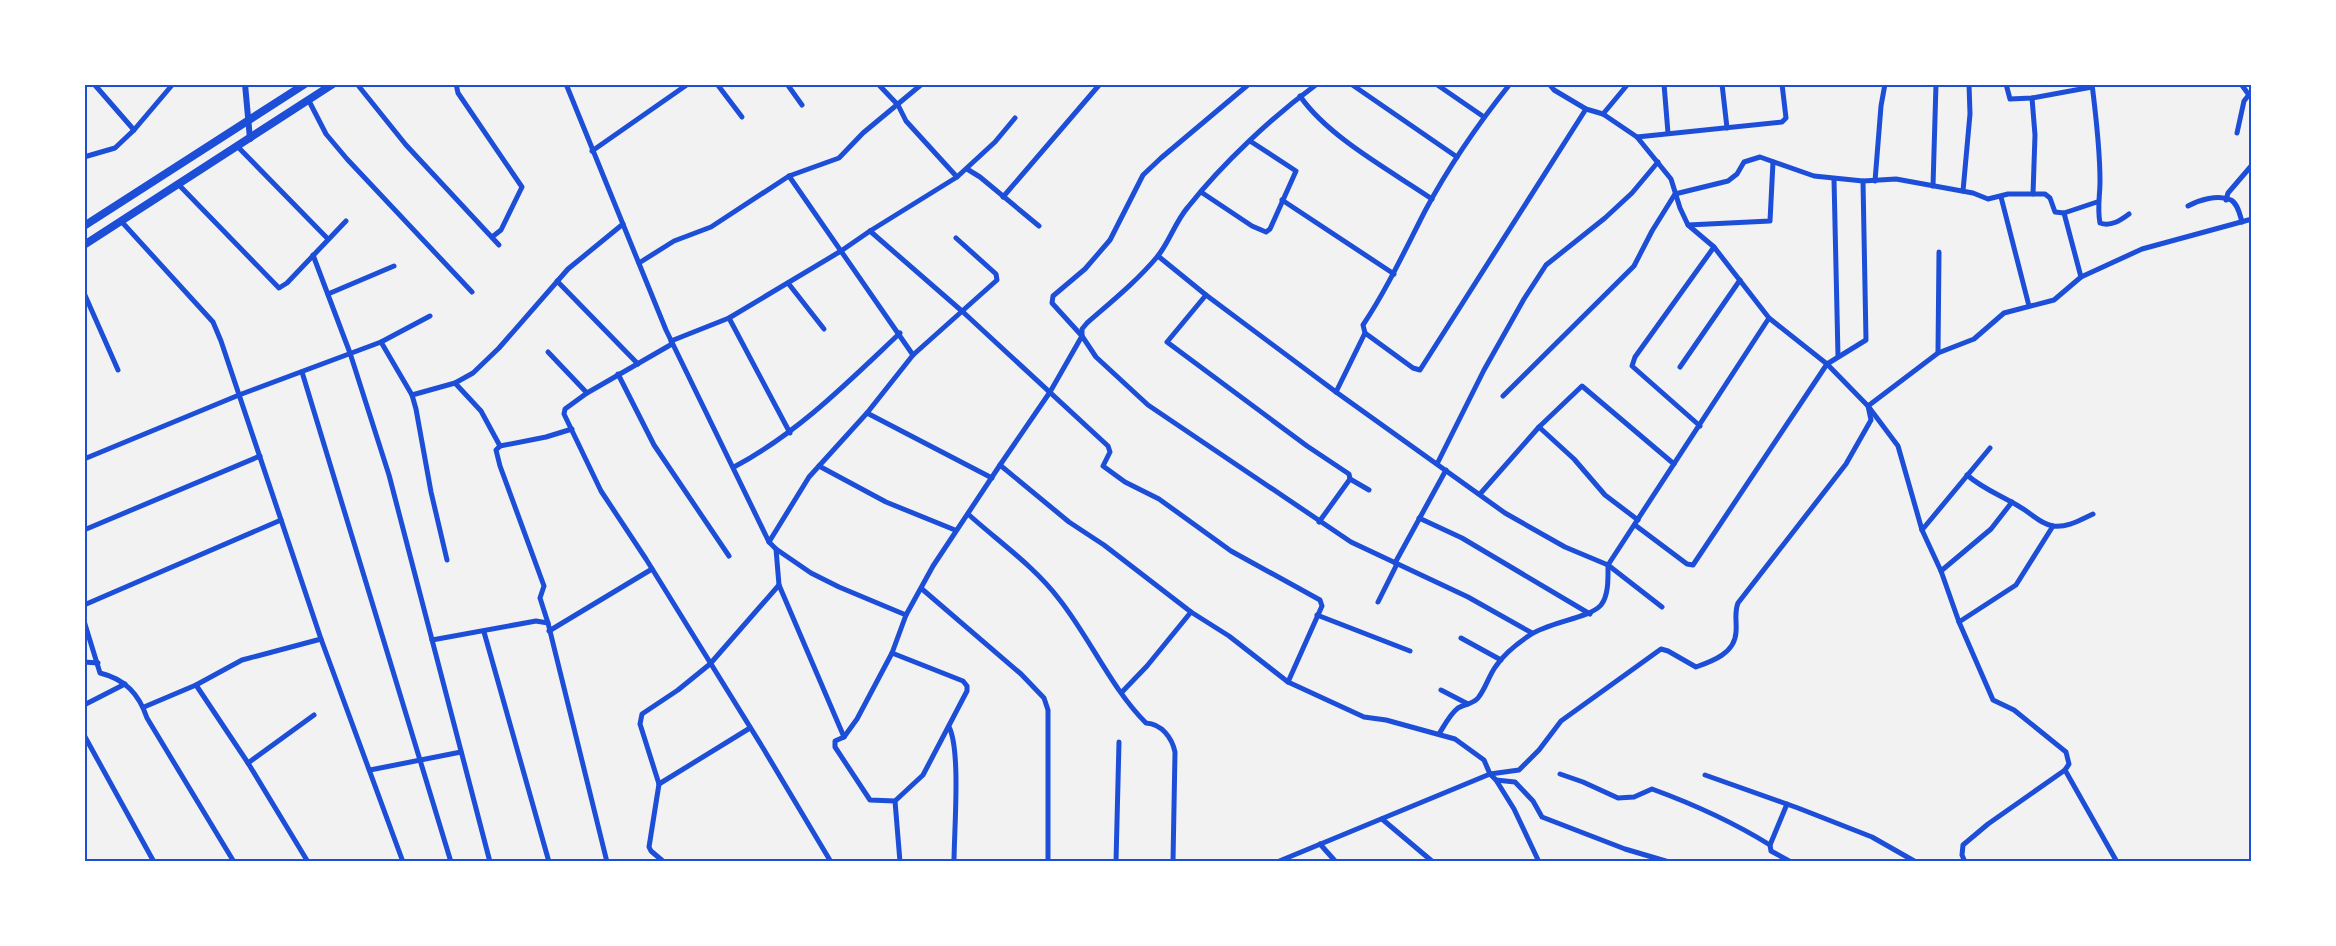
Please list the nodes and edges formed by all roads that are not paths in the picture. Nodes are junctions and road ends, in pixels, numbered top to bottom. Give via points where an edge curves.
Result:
1 (94, 84) edge
2 (173, 84) edge
3 (245, 84) edge
4 (305, 84) edge
5 (333, 84) edge
6 (357, 84) edge
7 (456, 84) edge
8 (566, 84) edge
9 (688, 84) edge
10 (717, 84) edge
11 (787, 84) edge
12 (878, 84) edge
13 (922, 84) edge
14 (1100, 84) edge
15 (1250, 84) edge
16 (1317, 84) edge
17 (1351, 84) edge
18 (1436, 84) edge
19 (1510, 84) edge
20 (1549, 84) edge
21 (1559, 84) edge
22 (1628, 84) edge
23 (1664, 84) edge
24 (1722, 84) edge
25 (1782, 84) edge
26 (1885, 84) edge
27 (1936, 84) edge
28 (1969, 84) edge
29 (2006, 84) edge
30 (2241, 84) edge
31 (2092, 85) edge
32 (1554, 90) junction
33 (2250, 93) edge
34 (1300, 96) junction
35 (2032, 98) junction
36 (309, 101) junction
37 (802, 105) dead end
38 (898, 105) junction
39 (1586, 109) junction
40 (1602, 114) junction
41 (742, 117) dead end
42 (1484, 117) junction
43 (1015, 118) dead end
44 (249, 121) junction
45 (1727, 128) junction
46 (134, 130) junction
47 (1668, 133) junction
48 (2237, 134) dead end
49 (1637, 137) junction
50 (250, 139) junction
51 (1250, 141) junction
52 (238, 147) junction
53 (592, 151) junction
54 (85, 156) edge
55 (1457, 157) junction
56 (1658, 162) junction
57 (1773, 162) junction
58 (2252, 165) edge
59 (968, 169) junction
60 (789, 176) junction
61 (957, 177) junction
62 (1834, 179) junction
63 (1863, 181) junction
64 (1875, 181) junction
65 (179, 185) junction
66 (1934, 186) junction
67 (1963, 191) junction
68 (1201, 192) junction
69 (1675, 194) junction
70 (2033, 194) junction
71 (1003, 197) junction
72 (2001, 197) junction
73 (1432, 199) junction
74 (1282, 200) junction
75 (2226, 200) junction
76 (2097, 202) junction
77 (2188, 206) dead end
78 (2064, 213) junction
79 (2129, 214) dead end
80 (2252, 219) edge
81 (122, 221) junction
82 (346, 221) dead end
83 (2242, 222) junction
84 (623, 224) junction
85 (1688, 225) junction
86 (84, 226) edge
87 (1039, 226) dead end
88 (870, 231) junction
89 (492, 237) junction
90 (956, 238) dead end
91 (328, 239) junction
92 (85, 242) edge
93 (499, 245) dead end
94 (1714, 248) junction
95 (841, 251) junction
96 (1939, 252) dead end
97 (313, 255) junction
98 (1158, 256) junction
99 (639, 263) junction
100 (394, 266) dead end
101 (1394, 274) junction
102 (2081, 277) junction
103 (1740, 280) junction
104 (557, 281) junction
105 (788, 283) junction
106 (472, 292) dead end
107 (84, 293) edge
108 (328, 294) junction
109 (1206, 295) junction
110 (2029, 306) junction
111 (963, 312) junction
112 (430, 316) dead end
113 (729, 318) junction
114 (1769, 318) junction
115 (824, 329) dead end
116 (900, 333) junction
117 (1365, 333) junction
118 (1082, 336) junction
119 (381, 342) junction
120 (672, 343) junction
121 (548, 352) dead end
122 (350, 353) junction
123 (1938, 353) junction
124 (913, 354) junction
125 (1838, 356) junction
126 (638, 364) junction
127 (1827, 364) junction
128 (1680, 367) dead end
129 (118, 370) dead end
130 (302, 372) junction
131 (618, 374) junction
132 (455, 383) junction
133 (1050, 392) junction
134 (1336, 392) junction
135 (586, 393) junction
136 (239, 395) junction
137 (412, 395) junction
138 (1503, 396) dead end
139 (1868, 406) junction
140 (867, 413) junction
141 (1700, 426) junction
142 (1539, 427) junction
143 (572, 429) junction
144 (790, 433) junction
145 (500, 446) junction
146 (1990, 448) dead end
147 (260, 456) junction
148 (84, 459) edge
149 (1437, 464) junction
150 (1674, 464) junction
151 (1000, 465) junction
152 (819, 466) junction
153 (734, 467) junction
154 (1446, 470) junction
155 (1967, 475) junction
156 (992, 478) junction
157 (1350, 479) junction
158 (1369, 490) dead end
159 (1480, 494) junction
160 (2012, 502) junction
161 (968, 514) junction
162 (2093, 514) dead end
163 (1419, 518) junction
164 (281, 520) junction
165 (1319, 522) junction
166 (1637, 522) junction
167 (2053, 526) junction
168 (84, 530) edge
169 (955, 530) junction
170 (1922, 530) junction
171 (769, 542) junction
172 (776, 549) junction
173 (729, 556) dead end
174 (447, 560) dead end
175 (1396, 563) junction
176 (1608, 565) junction
177 (652, 569) junction
178 (1941, 571) junction
179 (779, 585) junction
180 (922, 588) junction
181 (1378, 602) dead end
182 (84, 605) edge
183 (1662, 607) dead end
184 (1191, 612) junction
185 (1590, 614) junction
186 (906, 615) junction
187 (1317, 615) junction
188 (84, 621) edge
189 (1959, 622) junction
190 (548, 623) junction
191 (484, 632) junction
192 (549, 632) junction
193 (1532, 633) junction
194 (1461, 638) dead end
195 (321, 639) junction
196 (432, 640) junction
197 (1410, 651) dead end
198 (892, 653) junction
199 (1501, 660) junction
200 (84, 662) edge
201 (98, 663) junction
202 (710, 664) junction
203 (1288, 682) junction
204 (125, 684) junction
205 (196, 685) junction
206 (1441, 690) dead end
207 (1122, 692) junction
208 (1468, 704) junction
209 (84, 705) edge
210 (144, 707) junction
211 (314, 715) dead end
212 (949, 727) junction
213 (750, 728) junction
214 (1439, 734) junction
215 (84, 735) edge
216 (844, 737) junction
217 (1119, 742) dead end
218 (461, 752) junction
219 (420, 759) junction
220 (248, 763) junction
221 (370, 770) junction
222 (2065, 770) junction
223 (1490, 774) junction
224 (1560, 774) dead end
225 (1705, 775) dead end
226 (1496, 780) junction
227 (659, 784) junction
228 (895, 801) junction
229 (1787, 804) junction
230 (1382, 819) junction
231 (1320, 844) junction
232 (1770, 844) junction
233 (154, 862) edge
234 (234, 862) edge
235 (308, 862) edge
236 (403, 862) edge
237 (451, 862) edge
238 (490, 862) edge
239 (549, 862) edge
240 (607, 862) edge
241 (664, 862) edge
242 (831, 862) edge
243 (900, 862) edge
244 (954, 862) edge
245 (1048, 862) edge
246 (1116, 862) edge
247 (1173, 862) edge
248 (1277, 862) edge
249 (1336, 862) edge
250 (1434, 862) edge
251 (1539, 862) edge
252 (1669, 862) edge
253 (1791, 862) edge
254 (1916, 862) edge
255 (1965, 862) edge
256 (2117, 862) edge

1 - 46 street
2 - 46 street
3 - 44 street
4 - 44 main road
5 - 36 main road
6 - 89 street via 406,145
7 - 89 street via 458,93 522,187 501,230
8 - 53 street
9 - 53 street
10 - 41 street
11 - 37 street
12 - 38 street
13 - 38 street
14 - 71 street
15 - 118 street via 1143,175 1110,240 1085,269 1053,296 1052,303
16 - 34 street
17 - 55 street
18 - 42 street
19 - 42 street
20 - 32 street
21 - 32 street
22 - 40 street
23 - 47 street
24 - 45 street
25 - 45 street via 1786,118 1782,122
26 - 64 street
27 - 66 street
28 - 67 street
29 - 35 street via 2010,99
30 - 33 street
31 - 35 street
31 - 76 street via 2100,183
32 - 39 street
33 - 48 street via 2244,101
34 - 51 street
34 - 73 street via 1325,124
35 - 70 street
36 - 50 main road
36 - 106 street via 326,134 347,159
38 - 60 street via 839,158
38 - 61 street via 906,121
39 - 40 street
39 - 117 street via 1420,370
40 - 49 street
42 - 55 street
43 - 59 street
44 - 50 street
44 - 86 main road
45 - 47 street
46 - 54 street via 115,148
47 - 49 street
49 - 56 street
50 - 52 main road
51 - 68 street
51 - 74 street via 1296,171
52 - 65 main road
52 - 91 street
53 - 84 street
55 - 73 street
56 - 69 street via 1671,179
56 - 149 street via 1626,200 1546,265 1484,370
57 - 62 street
57 - 69 street via 1760,158 1744,162 1728,181
57 - 85 street via 1770,221
58 - 75 street
59 - 61 street
59 - 71 street
60 - 95 street
60 - 99 street via 711,227 674,241
61 - 88 street
62 - 63 street
62 - 125 street
63 - 64 street
63 - 125 street via 1866,340
64 - 66 street via 1896,179
65 - 81 main road
65 - 97 street via 279,288
66 - 67 street
67 - 72 street via 1988,199
68 - 74 street via 1266,232
68 - 98 street
69 - 85 street
69 - 138 street via 1634,266
70 - 72 street
70 - 78 street via 2050,198 2055,212
71 - 87 street
72 - 110 street
73 - 101 street
74 - 101 street
75 - 77 street via 2216,198
75 - 83 street via 2237,207
76 - 78 street
76 - 79 street via 2100,223 2116,222
78 - 102 street
80 - 83 street
81 - 92 main road
81 - 136 street via 213,322
82 - 91 street
83 - 102 street via 2142,249
84 - 99 street
84 - 104 street
85 - 94 street
88 - 95 street
88 - 111 street
89 - 93 street
90 - 111 street via 998,277
91 - 97 street
94 - 103 street
94 - 141 street via 1632,366
95 - 105 street
95 - 116 street
96 - 123 street
97 - 108 street
98 - 109 street
98 - 118 street via 1087,323
99 - 120 street
100 - 108 street
101 - 117 street via 1363,325
102 - 110 street via 2054,300
103 - 114 street
103 - 128 street
104 - 126 street
104 - 132 street via 499,348 473,373
105 - 113 street
105 - 115 street
107 - 129 street
108 - 122 street
109 - 134 street
109 - 157 street via 1168,338 1169,346 1349,474
110 - 123 street via 2004,313 1974,339
111 - 124 street
111 - 133 street
112 - 119 street
113 - 120 street
113 - 144 street
114 - 127 street
114 - 141 street
116 - 124 street
116 - 144 street
117 - 134 street
118 - 133 street
118 - 165 street via 1096,357 1148,405
119 - 122 street
119 - 137 street
120 - 126 street
120 - 153 street
121 - 135 street
122 - 130 street
122 - 196 street via 389,475
123 - 139 street
124 - 140 street
125 - 127 street
126 - 131 street
127 - 139 street
127 - 166 street via 1693,565
130 - 136 street
130 - 219 street
131 - 135 street
131 - 173 street via 654,445
132 - 137 street
132 - 145 street via 481,411
133 - 151 street
133 - 187 street via 1108,446 1110,452 1103,466 1159,499 1231,551 1320,600 1322,606
134 - 149 street
135 - 143 street via 565,409
136 - 147 street
136 - 148 street
137 - 174 street
139 - 170 street via 1898,446
139 - 223 street via 1871,420 1846,464 1738,603 1731,647 1718,659 1696,667 1661,649 1561,721 1519,770
140 - 152 street
140 - 156 street
141 - 150 street
142 - 150 street via 1582,386
142 - 159 street
142 - 166 street
143 - 145 street
143 - 177 street via 600,491
144 - 153 street
145 - 190 street via 496,450 500,466 544,586 540,598
146 - 155 street
147 - 164 street
147 - 168 street
149 - 154 street
150 - 166 street
151 - 156 street
151 - 184 street
152 - 169 street via 886,502
152 - 171 street
153 - 171 street
154 - 159 street
154 - 163 street
155 - 160 street
155 - 170 street
156 - 161 street
157 - 158 street
157 - 165 street
159 - 176 street via 1525,525
160 - 167 street
160 - 178 street via 1991,529
161 - 169 street
161 - 207 street via 1044,580
162 - 167 street via 2072,525
163 - 175 street
163 - 185 street via 1462,538
164 - 182 street
164 - 195 street
165 - 175 street
166 - 176 street
167 - 189 street via 2016,585
169 - 180 street
170 - 178 street
171 - 172 street
172 - 179 street
172 - 186 street via 811,573
175 - 181 street
175 - 193 street
176 - 183 street
176 - 185 street via 1602,604
177 - 192 street
177 - 202 street
178 - 189 street
179 - 202 street
179 - 216 street
180 - 186 street
180 - 245 street via 1044,698 1048,710
184 - 203 street
184 - 207 street
185 - 193 street via 1571,617
186 - 198 street
187 - 197 street
187 - 203 street
188 - 201 street
189 - 222 street via 1993,700 2014,710 2066,752 2069,764
190 - 191 street via 536,621
190 - 192 street
191 - 196 street
191 - 239 street
192 - 240 street
193 - 199 street
194 - 199 street
195 - 205 street via 242,660
195 - 221 street
196 - 218 street
198 - 212 street via 967,686
198 - 216 street
199 - 208 street via 1477,699
200 - 201 street
201 - 204 street via 100,673
202 - 213 street
202 - 227 street via 642,714 640,724
203 - 214 street via 1364,717
204 - 209 street
204 - 210 street
205 - 210 street
205 - 220 street
206 - 208 street
207 - 247 street via 1146,723 1154,723 1173,743
208 - 214 street via 1457,709
210 - 234 street
211 - 220 street
212 - 228 street via 922,775
212 - 244 street via 955,762
213 - 227 street
213 - 242 street
214 - 223 street via 1455,739 1485,760
215 - 233 street
216 - 228 street via 835,741 835,747 870,800
217 - 246 street
218 - 219 street
218 - 238 street
219 - 221 street
219 - 237 street
220 - 235 street
221 - 236 street
222 - 255 street via 1963,845
222 - 256 street
223 - 226 street
223 - 230 street
224 - 232 street via 1618,798 1634,797 1652,789 1741,827
225 - 229 street
226 - 251 street
226 - 252 street via 1515,782 1542,817
227 - 241 street via 649,847
228 - 243 street
229 - 232 street
229 - 254 street via 1872,837
230 - 231 street
230 - 250 street
231 - 248 street
231 - 249 street
232 - 253 street via 1771,851

